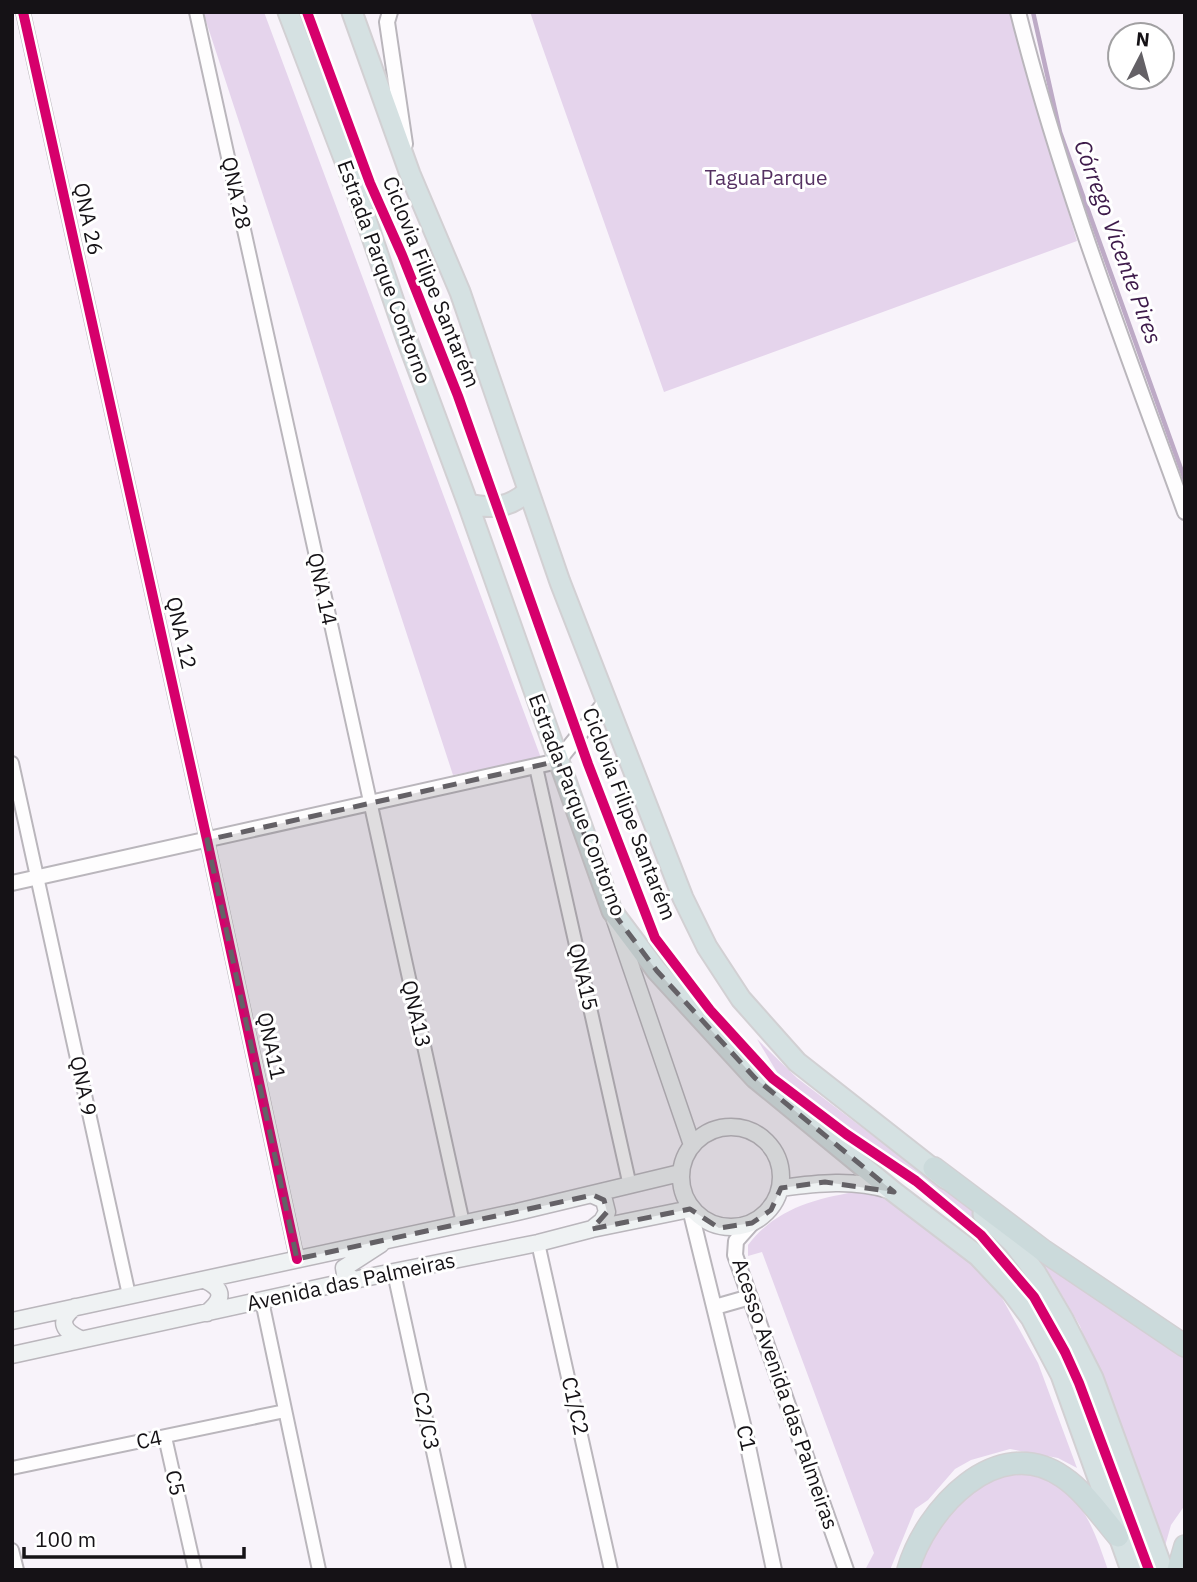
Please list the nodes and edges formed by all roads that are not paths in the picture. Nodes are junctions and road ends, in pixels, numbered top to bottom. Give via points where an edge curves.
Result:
1 (23, 12) edge
2 (196, 12) edge
3 (288, 12) edge
4 (352, 12) edge
5 (390, 12) edge
6 (1018, 12) edge
7 (409, 169) junction
8 (275, 374) joint
9 (116, 434) joint
10 (528, 491) junction
11 (468, 503) junction
12 (1185, 512) edge
13 (607, 700) junction
14 (558, 761) junction
15 (12, 763) edge
16 (536, 767) junction
17 (370, 804) junction
18 (207, 840) junction
19 (37, 877) junction
20 (12, 883) edge
21 (612, 911) junction
22 (692, 1145) junction
23 (934, 1168) junction
24 (680, 1173) junction
25 (630, 1186) junction
26 (781, 1188) junction
27 (894, 1192) junction
28 (593, 1195) junction
29 (690, 1209) junction
30 (463, 1223) junction
31 (752, 1223) junction
32 (592, 1229) junction
33 (388, 1238) junction
34 (538, 1243) junction
35 (297, 1259) junction
36 (394, 1273) junction
37 (205, 1280) junction
38 (354, 1280) junction
39 (129, 1295) junction
40 (750, 1297) junction
41 (262, 1301) junction
42 (75, 1307) junction
43 (715, 1307) junction
44 (207, 1312) junction
45 (12, 1321) edge
46 (80, 1339) junction
47 (1185, 1346) edge
48 (12, 1355) edge
49 (285, 1411) junction
50 (164, 1437) junction
51 (12, 1468) edge
52 (1118, 1536) junction
53 (1185, 1546) edge
54 (12, 1550) edge
55 (17, 1570) edge
56 (195, 1570) edge
57 (319, 1570) edge
58 (459, 1570) edge
59 (611, 1570) edge
60 (774, 1570) edge
61 (846, 1570) edge
62 (908, 1570) edge
63 (1131, 1570) edge
64 (1163, 1570) edge
65 (1178, 1570) edge

1 - 9 street, QNA 26
2 - 8 street, QNA 28
3 - 11 highway, Estrada Parque Contorno
4 - 7 highway
5 - 7 street via 387,22
6 - 12 street via 1054,139
7 - 10 highway via 460,292
8 - 17 street, QNA 14
9 - 18 street, QNA 12
10 - 11 highway via 511,504 493,508
10 - 13 highway
11 - 14 highway, Estrada Parque Contorno
13 - 14 street
13 - 23 highway via 683,898 707,947 741,999 797,1062
14 - 16 street
14 - 21 highway, Estrada Parque Contorno
15 - 19 street, QNA 9
16 - 17 street
16 - 25 street, QNA15
17 - 18 street
17 - 30 street, QNA13
18 - 19 street
18 - 35 street, QNA11
19 - 20 street
19 - 39 street, QNA 9
21 - 22 main road
21 - 27 highway, Estrada Parque Contorno via 657,971 755,1078
22 - 24 main road
22 - 26 main road via 710,1132 732,1127 753,1132 771,1146 780,1166
23 - 47 highway via 1044,1251
23 - 64 highway via 1014,1244 1063,1319 1093,1378
24 - 25 main road, Avenida das Palmeiras
24 - 29 main road
25 - 28 main road, Avenida das Palmeiras
26 - 27 main road via 825,1182 872,1185
26 - 31 main road via 771,1210
27 - 52 highway, Estrada Parque Contorno via 978,1256 1031,1318 1061,1375
28 - 30 main road, Avenida das Palmeiras
28 - 32 main road via 604,1199 607,1212
29 - 31 main road via 719,1227
29 - 32 main road, Avenida das Palmeiras
29 - 43 street, C1
30 - 33 main road, Avenida das Palmeiras
31 - 40 street, Acesso Avenida das Palmeiras via 736,1241 735,1255
32 - 34 main road, Avenida das Palmeiras
33 - 35 main road, Avenida das Palmeiras
33 - 38 main road via 344,1268
34 - 36 main road, Avenida das Palmeiras
34 - 59 street, C1/C2
35 - 37 main road, Avenida das Palmeiras
36 - 38 main road, Avenida das Palmeiras
36 - 58 street, C2/C3
37 - 39 main road, Avenida das Palmeiras
37 - 44 main road via 220,1294 218,1303
38 - 41 main road, Avenida das Palmeiras
39 - 42 main road, Avenida das Palmeiras
40 - 43 street
40 - 61 street, Acesso Avenida das Palmeiras
41 - 44 main road, Avenida das Palmeiras
41 - 49 street
42 - 45 main road, Avenida das Palmeiras
42 - 46 main road via 66,1314 64,1324 68,1333
43 - 60 street, C1
44 - 46 main road, Avenida das Palmeiras
46 - 48 main road, Avenida das Palmeiras
49 - 50 street, C4
49 - 57 street
50 - 51 street, C4
50 - 56 street, C5
52 - 62 highway via 1063,1477 1020,1464 998,1467 972,1479 949,1499 929,1524
52 - 63 highway, Estrada Parque Contorno
53 - 65 highway
54 - 55 street

